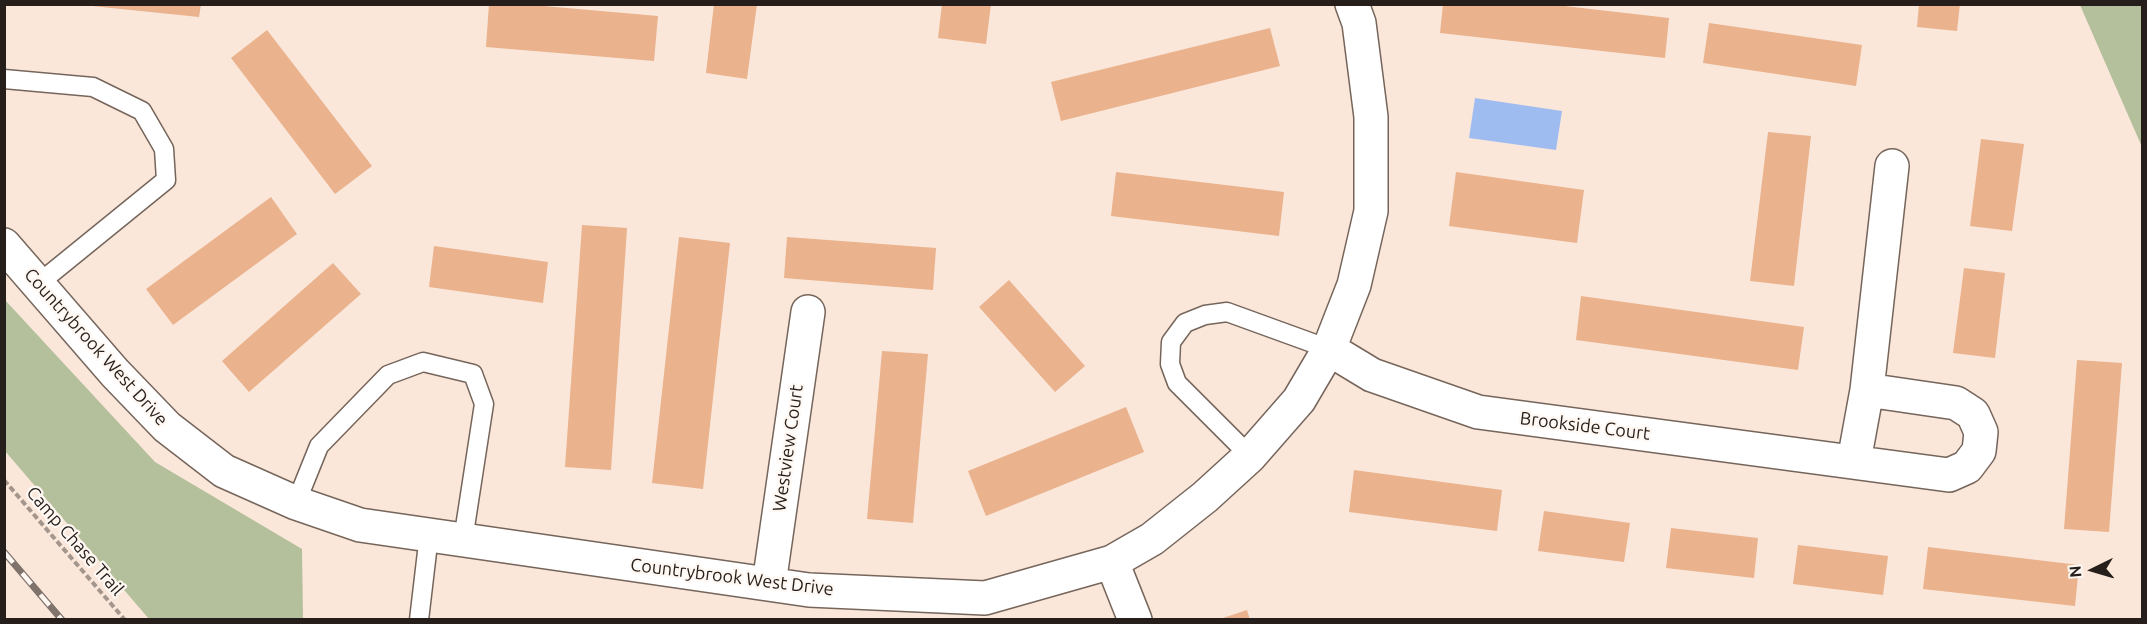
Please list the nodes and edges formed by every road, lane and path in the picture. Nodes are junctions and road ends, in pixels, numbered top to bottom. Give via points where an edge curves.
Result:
1 (1352, 4) edge
2 (4, 79) edge
3 (1893, 166) dead end
4 (4, 245) edge
5 (38, 284) junction
6 (808, 312) dead end
7 (1329, 349) junction
8 (1867, 390) junction
9 (1250, 456) junction
10 (1854, 460) junction
11 (4, 480) edge
12 (296, 503) junction
13 (429, 535) junction
14 (463, 540) junction
15 (1112, 562) junction
16 (769, 584) junction
17 (125, 620) edge
18 (419, 620) edge
19 (1135, 620) edge

1 - 7 street, Countrybrook West Drive via 1359,22 1371,117 1371,211 1354,285
2 - 5 lane via 93,87 142,111 164,149 166,180
3 - 8 street
4 - 5 street, Countrybrook West Drive
5 - 12 street, Countrybrook West Drive via 167,427 224,471
6 - 16 street, Westview Court
7 - 9 street, Countrybrook West Drive via 1299,400
7 - 9 lane via 1227,312 1185,323 1171,342 1170,364 1177,383
7 - 10 street, Brookside Court via 1372,375 1478,412
8 - 10 street
8 - 10 street, Brookside Court via 1956,403 1973,414 1981,432 1979,451 1967,467 1949,474
9 - 15 street, Countrybrook West Drive via 1152,539
11 - 17 path, Camp Chase Trail
12 - 13 street, Countrybrook West Drive via 360,525
12 - 14 lane via 319,446 388,375 423,362 473,374 484,404
13 - 14 street, Countrybrook West Drive
13 - 18 lane
14 - 16 street, Countrybrook West Drive
15 - 16 street, Countrybrook West Drive via 985,598 809,590
15 - 19 street

